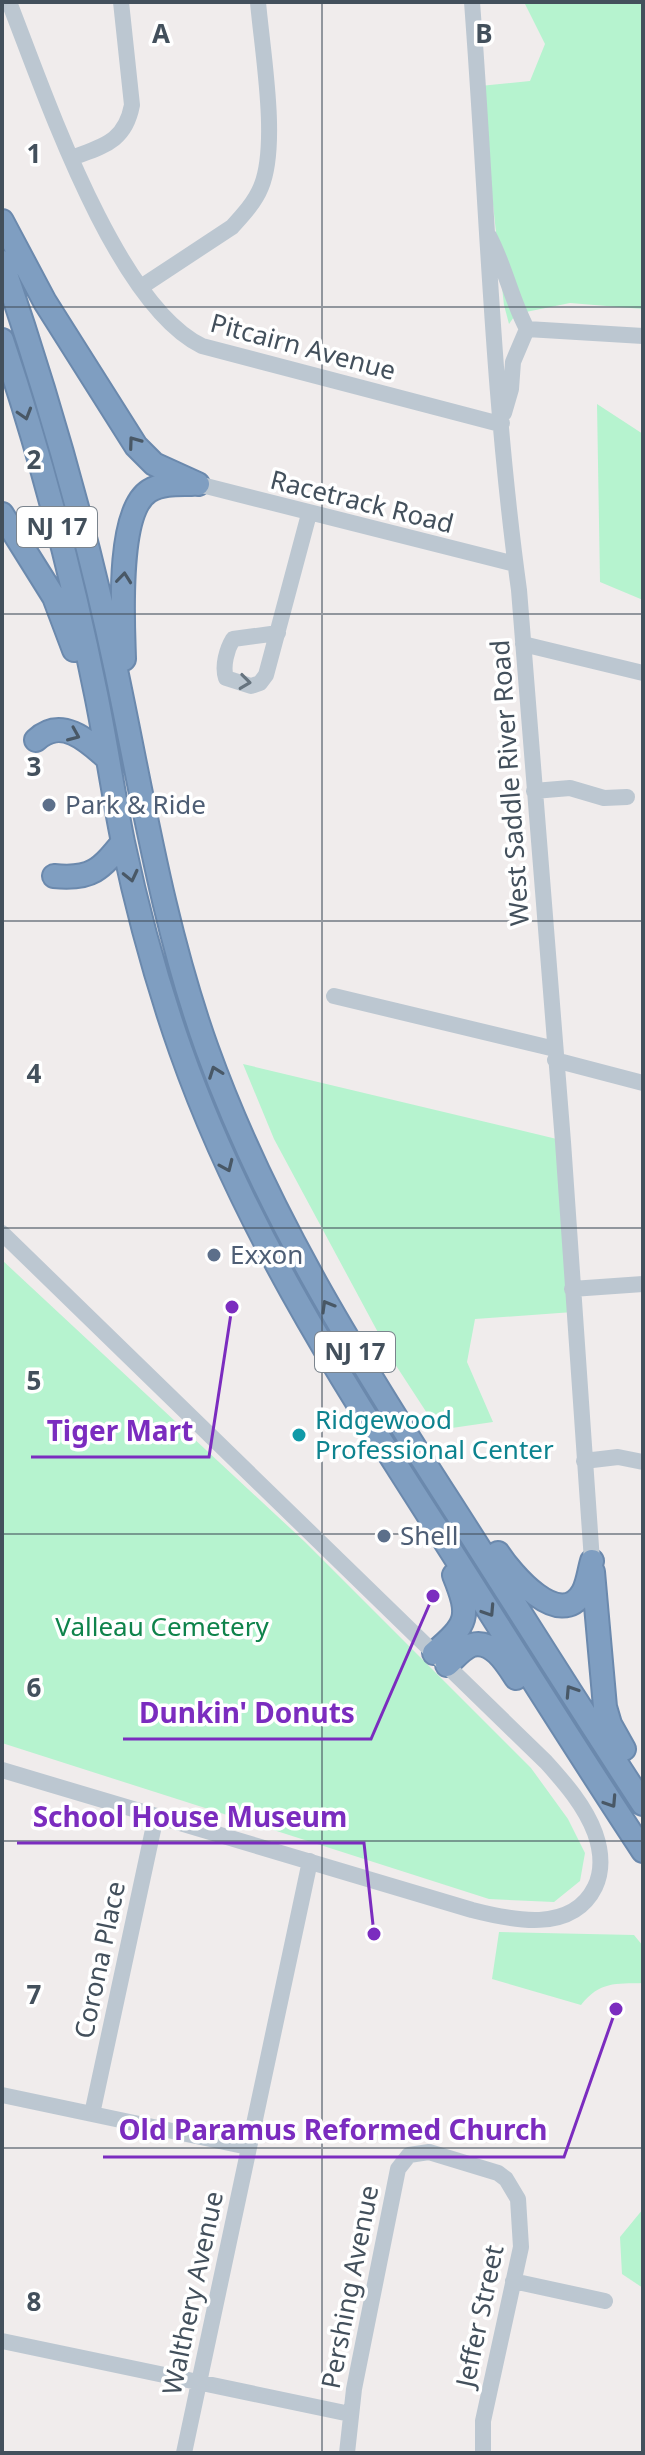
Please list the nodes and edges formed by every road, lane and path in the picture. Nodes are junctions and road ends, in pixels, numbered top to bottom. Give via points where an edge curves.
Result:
1 (9, 2) edge
2 (121, 2) edge
3 (258, 2) edge
4 (472, 2) edge
5 (72, 158) junction
6 (2, 221) edge
7 (487, 231) junction
8 (2, 262) edge
9 (141, 287) junction
10 (527, 329) junction
11 (643, 336) edge
12 (2, 340) edge
13 (502, 423) junction
14 (198, 484) junction
15 (2, 514) edge
16 (309, 514) junction
17 (515, 564) junction
18 (278, 633) dead end
19 (523, 644) junction
20 (643, 673) edge
21 (125, 712) junction
22 (100, 717) junction
23 (36, 740) dead end
24 (108, 759) junction
25 (534, 791) junction
26 (627, 797) dead end
27 (123, 842) junction
28 (54, 876) dead end
29 (334, 996) dead end
30 (555, 1054) junction
31 (643, 1083) edge
32 (2, 1233) edge
33 (643, 1284) edge
34 (572, 1289) junction
35 (584, 1461) junction
36 (643, 1462) edge
37 (438, 1484) junction
38 (432, 1522) junction
39 (592, 1561) junction
40 (440, 1659) junction
41 (2, 1770) edge
42 (593, 1775) junction
43 (643, 1781) edge
44 (643, 1804) edge
45 (156, 1816) junction
46 (643, 1851) edge
47 (310, 1861) junction
48 (2, 2095) edge
49 (92, 2114) junction
50 (248, 2147) junction
51 (429, 2152) joint
52 (513, 2281) junction
53 (605, 2301) dead end
54 (2, 2341) edge
55 (199, 2383) junction
56 (350, 2414) junction
57 (184, 2453) edge
58 (347, 2453) edge
59 (483, 2453) edge

1 - 5 street, Pitcairn Avenue
2 - 5 street via 129,118 109,143
3 - 9 street via 270,138 262,186 232,227
4 - 7 street, West Saddle River Road
5 - 9 street, Pitcairn Avenue via 91,203
14 -> 6 highway via 154,464 136,446 45,302
7 - 10 street
7 - 13 street, West Saddle River Road
8 - 21 highway, NJ 17 via 73,491
9 - 13 street, Pitcairn Avenue via 177,332 202,346
10 - 11 street
10 - 13 street via 513,362
12 -> 22 highway, NJ 17 via 54,514
13 - 17 street, West Saddle River Road
14 - 16 street, Racetrack Road
21 -> 14 highway via 123,592 133,514 156,488
15 - 22 highway via 54,597
16 - 17 street, Racetrack Road
16 - 18 street
17 - 19 street, West Saddle River Road
19 - 20 street
19 - 25 street, West Saddle River Road
37 -> 21 highway, NJ 17 via 313,1282 229,1106 168,922
22 - 24 highway, NJ 17
23 -> 24 highway via 50,731 70,731
24 - 27 highway, NJ 17
25 - 26 street via 570,788 604,798
25 - 30 street, West Saddle River Road
27 - 28 highway via 91,874
27 -> 38 highway, NJ 17 via 167,1009 228,1169 296,1303
29 - 30 street
30 - 31 street
30 - 34 street, West Saddle River Road
32 - 40 street
33 - 34 street
34 - 35 street, West Saddle River Road
35 - 36 street via 618,1457
35 - 39 street, West Saddle River Road
37 - 39 highway via 522,1583 547,1601 561,1604 578,1598
44 -> 37 highway, NJ 17
38 - 40 highway via 466,1607 461,1629
38 -> 42 highway, NJ 17
39 - 43 highway via 605,1707 613,1732
40 - 42 highway via 472,1645 496,1651 542,1718
40 - 47 street via 576,1798 598,1841 601,1866 596,1885 573,1911 527,1920 472,1910
41 - 45 street
42 -> 46 highway, NJ 17
45 - 47 street
45 - 49 street, Corona Place
47 - 50 street, Walthery Avenue
48 - 49 street
49 - 50 street
50 - 55 street, Walthery Avenue
51 - 52 street, Jeffer Street via 498,2173 513,2188 521,2247
51 - 56 street, Pershing Avenue via 409,2155 398,2169
52 - 53 street
52 - 59 street, Jeffer Street via 483,2421
54 - 55 street
55 - 56 street
55 - 57 street, Walthery Avenue
56 - 58 street, Pershing Avenue

